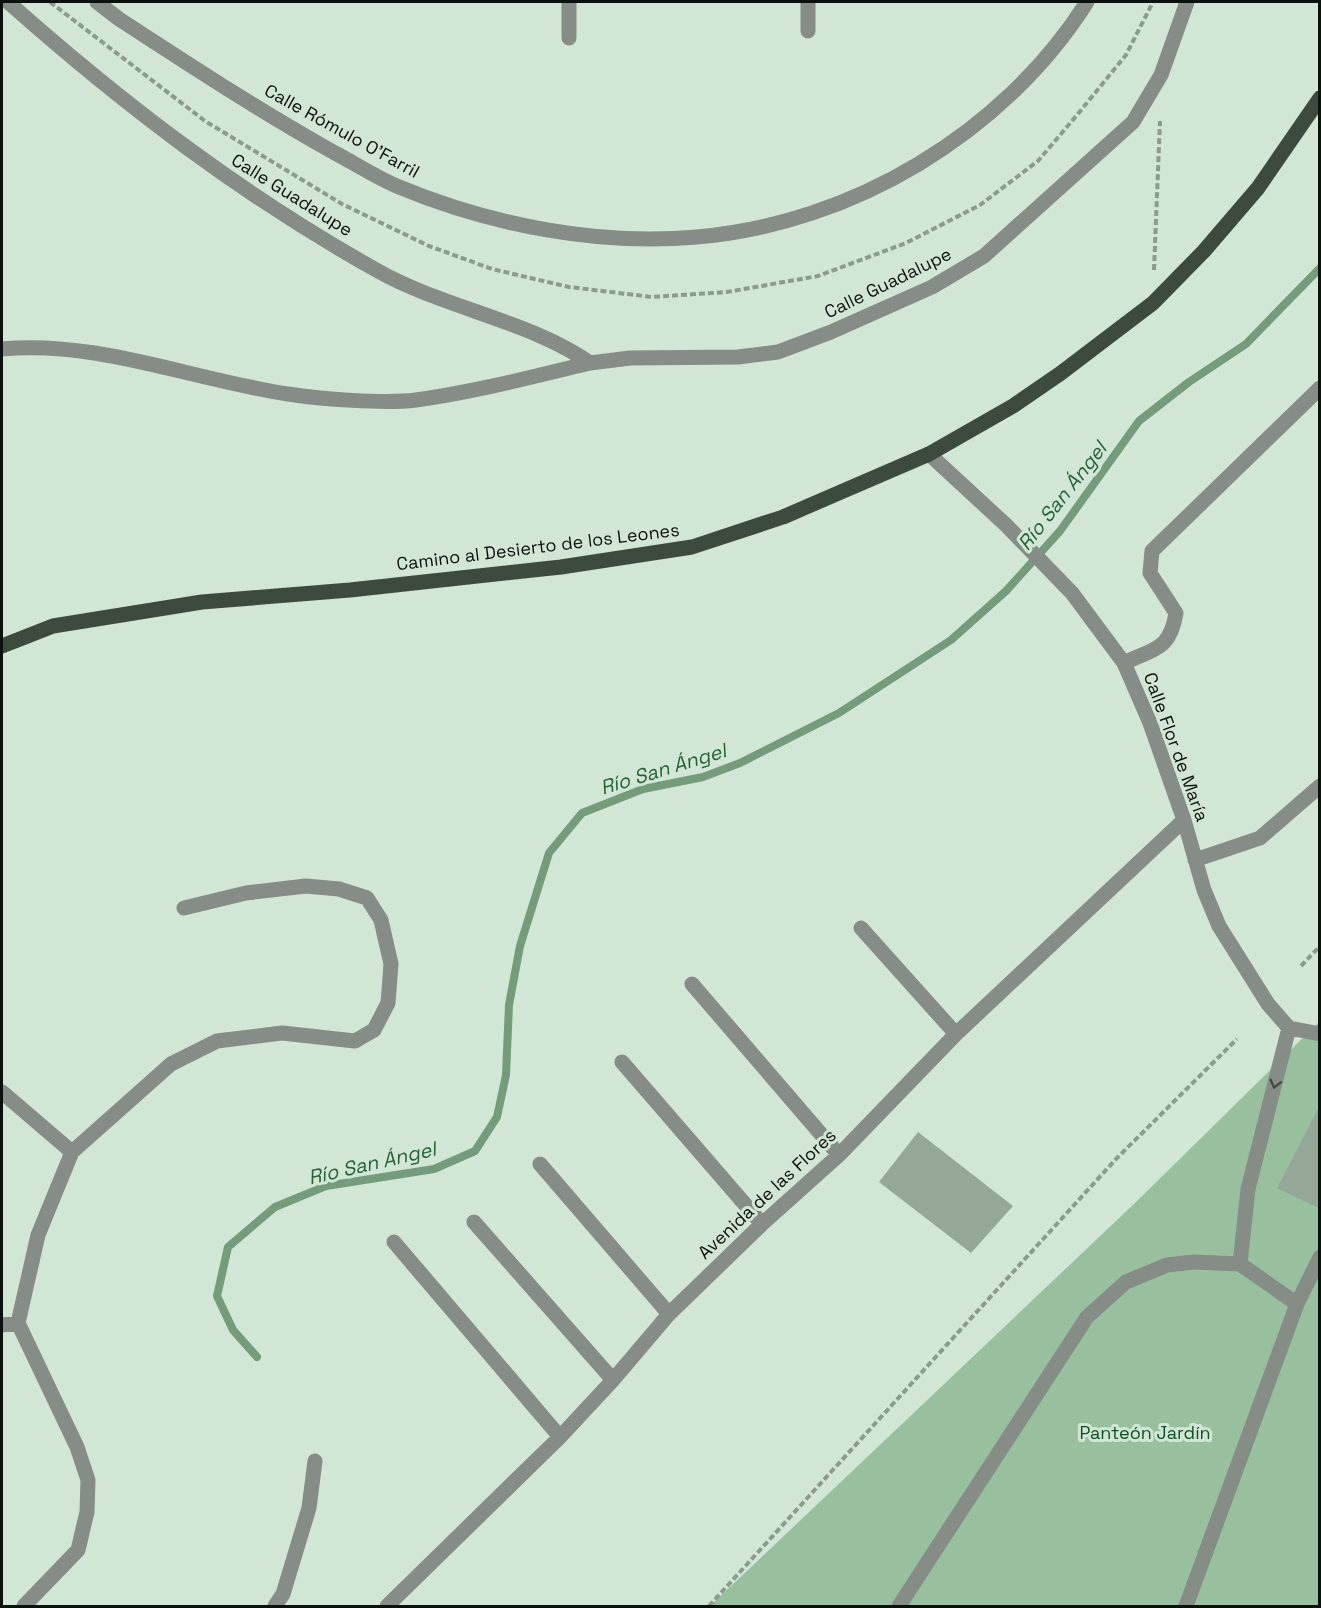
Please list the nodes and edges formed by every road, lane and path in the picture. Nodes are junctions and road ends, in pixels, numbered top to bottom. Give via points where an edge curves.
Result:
1 (8, 2) edge
2 (50, 2) edge
3 (97, 2) edge
4 (569, 2) edge
5 (808, 2) edge
6 (1087, 2) edge
7 (1153, 2) edge
8 (1187, 2) edge
9 (808, 31) dead end
10 (569, 38) dead end
11 (1161, 75) junction
12 (1320, 98) edge
13 (1153, 303) junction
14 (2, 349) edge
15 (590, 363) junction
16 (1320, 388) edge
17 (929, 454) junction
18 (2, 646) edge
19 (1124, 663) junction
20 (1320, 786) edge
21 (1184, 820) junction
22 (1195, 860) junction
23 (184, 908) dead end
24 (861, 928) dead end
25 (1320, 946) edge
26 (1302, 966) dead end
27 (692, 984) dead end
28 (1289, 1028) junction
29 (956, 1034) junction
30 (1320, 1034) edge
31 (1237, 1039) dead end
32 (622, 1062) dead end
33 (2, 1092) edge
34 (72, 1152) junction
35 (838, 1155) junction
36 (540, 1164) dead end
37 (474, 1222) dead end
38 (762, 1224) junction
39 (394, 1242) dead end
40 (1320, 1257) edge
41 (1240, 1264) junction
42 (1297, 1304) junction
43 (669, 1314) junction
44 (18, 1323) junction
45 (2, 1324) edge
46 (613, 1380) junction
47 (560, 1437) junction
48 (315, 1461) dead end
49 (24, 1606) edge
50 (275, 1606) edge
51 (387, 1606) edge
52 (709, 1606) edge
53 (899, 1606) edge
54 (1186, 1606) edge

1 - 15 street, Calle Guadalupe via 87,72 225,177 380,272 458,307 565,346
2 - 7 path via 205,121 342,204 429,246 492,269 569,287 652,297 727,292 818,276 906,243 980,205 1038,161 1126,55
3 - 6 street, Calle Rómulo O'Farril via 284,125 397,186 450,206 521,225 626,239 698,237 760,227 858,195 943,151 1014,91 1065,35
4 - 10 street
5 - 9 street
8 - 11 street, Calle Guadalupe
11 - 13 path
11 - 15 street, Calle Guadalupe via 1133,122 984,256 932,287 778,352
12 - 13 main road, Camino al Desierto de los Leones via 1258,188
13 - 17 main road, Camino al Desierto de los Leones via 1013,406
14 - 15 street, Calle Guadalupe via 36,346 92,352 290,395 352,399 413,400
16 - 19 street via 1152,551 1150,573 1176,613 1173,631 1164,643
17 - 18 main road, Camino al Desierto de los Leones via 783,517 692,548 351,590 202,602 53,626
17 - 19 street, Calle Flor de María via 1072,593
19 - 21 street, Calle Flor de María
20 - 22 street via 1260,838
21 - 22 street, Calle Flor de María
21 - 29 street, Avenida de las Flores
22 - 28 street, Calle Flor de María via 1220,926 1268,1004
23 - 34 street via 246,893 306,886 339,889 367,898 381,920 391,964 388,1003 374,1030 356,1041 282,1033 217,1041 171,1064
24 - 29 street
25 - 26 path
27 - 35 street
28 - 30 street
28 -> 41 street via 1248,1189
29 - 35 street, Avenida de las Flores
31 - 52 path via 1116,1159
32 - 38 street
33 - 34 street
34 - 44 street via 38,1235
35 - 38 street, Avenida de las Flores
36 - 43 street
37 - 46 street
38 - 43 street, Avenida de las Flores
39 - 47 street
40 - 42 street
41 - 42 street
41 - 53 street via 1167,1265 1126,1282 1087,1317
42 - 54 street
43 - 46 street, Avenida de las Flores
44 - 45 street
44 - 49 street via 77,1447 88,1480 87,1512 78,1550
46 - 47 street, Avenida de las Flores
47 - 51 street, Avenida de las Flores
48 - 50 street via 309,1508 283,1594

